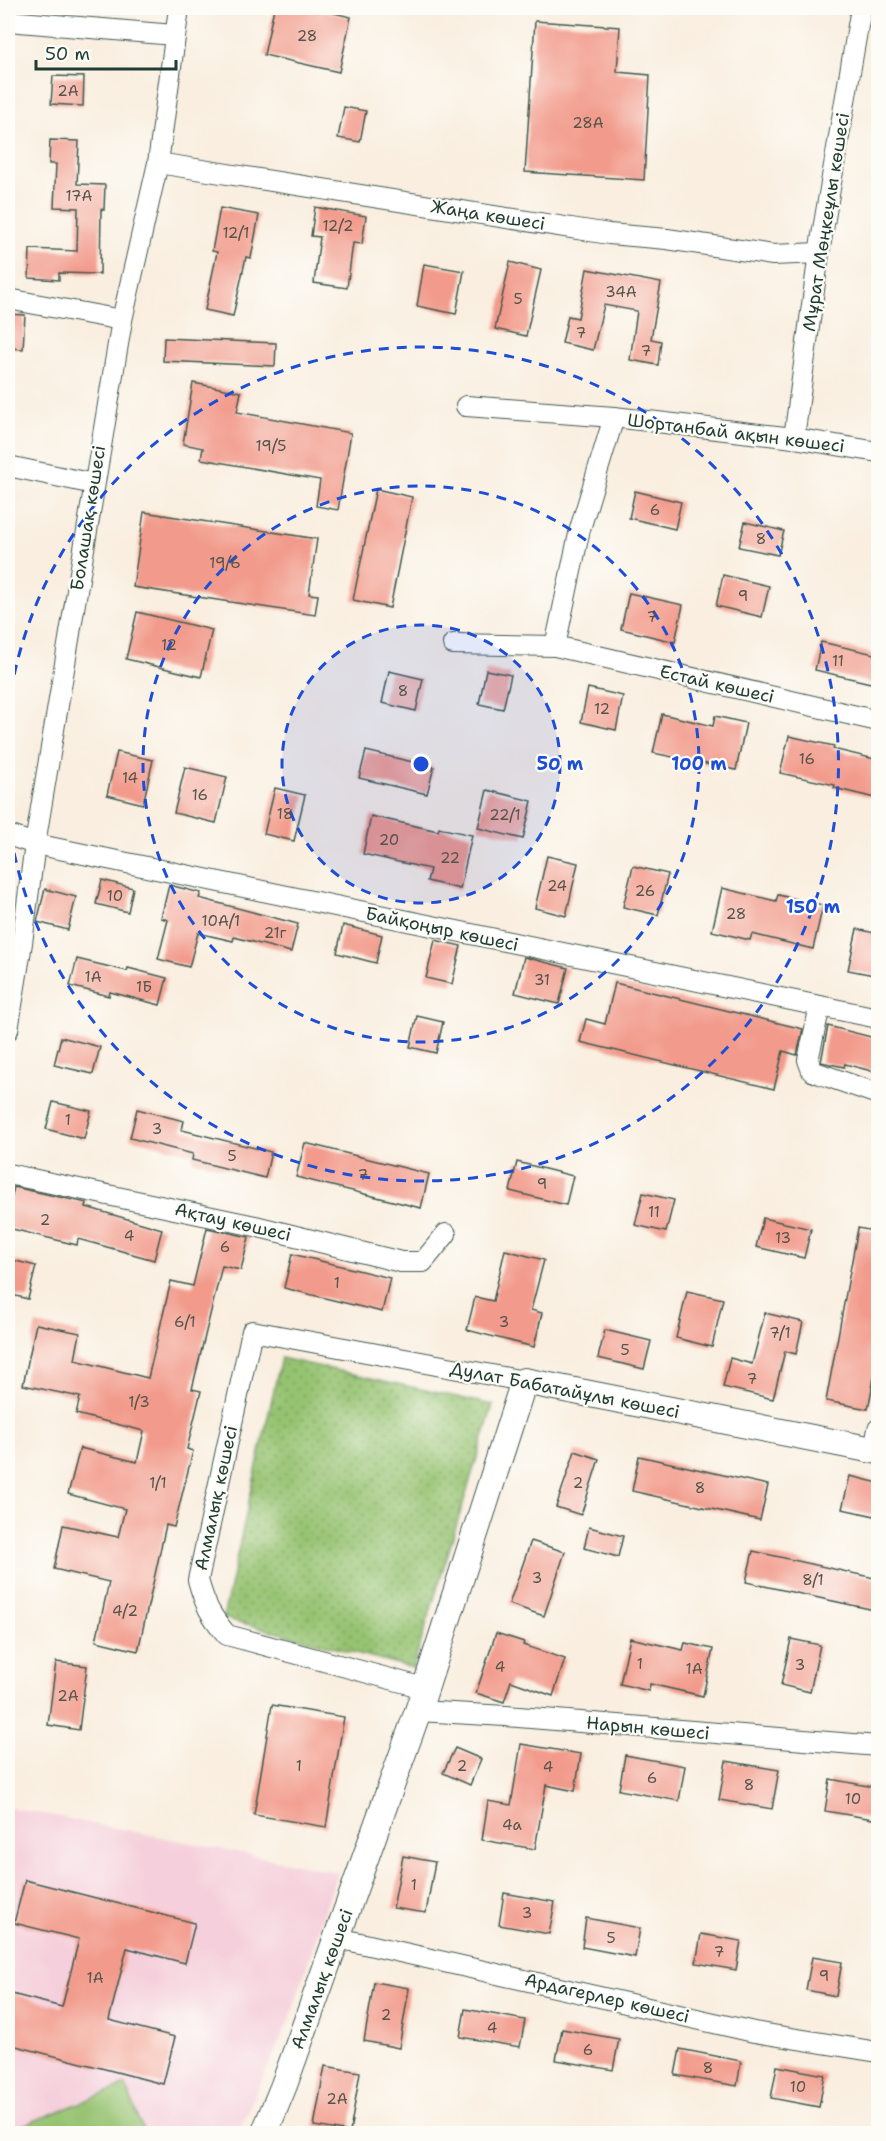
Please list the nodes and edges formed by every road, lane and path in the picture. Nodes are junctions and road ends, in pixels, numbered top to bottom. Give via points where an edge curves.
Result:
1 (178, 8) edge
2 (861, 8) edge
3 (8, 21) edge
4 (174, 35) junction
5 (158, 163) junction
6 (819, 253) junction
7 (8, 299) edge
8 (122, 320) junction
9 (466, 406) dead end
10 (614, 417) junction
11 (794, 438) junction
12 (879, 452) edge
13 (8, 466) edge
14 (94, 484) junction
15 (453, 644) dead end
16 (555, 646) junction
17 (879, 721) edge
18 (8, 835) edge
19 (35, 844) junction
20 (15, 945) edge
21 (820, 1006) junction
22 (879, 1018) edge
23 (8, 1030) edge
24 (879, 1094) edge
25 (8, 1174) edge
26 (446, 1234) dead end
27 (252, 1331) joint
28 (524, 1381) junction
29 (877, 1444) edge
30 (421, 1699) junction
31 (879, 1746) edge
32 (338, 1938) junction
33 (879, 2052) edge
34 (264, 2133) edge

1 - 4 street, Болашақ көшесі
2 - 6 street, Мұрат Мөңкеұлы көшесі
3 - 4 street
4 - 5 street, Болашақ көшесі
5 - 6 street, Жаңа көшесі via 609,234 773,255
5 - 8 street, Болашақ көшесі
6 - 11 street, Мұрат Мөңкеұлы көшесі
7 - 8 street
8 - 14 street, Болашақ көшесі
9 - 10 street
10 - 11 street, Шортанбай ақын көшесі
10 - 16 street, Шортанбай ақын көшесі via 580,529
11 - 12 street, Шортанбай ақын көшесі
13 - 14 street
14 - 19 street, Болашақ көшесі
15 - 16 street, Естай көшесі
16 - 17 street, Естай көшесі
18 - 19 street, Байқоңыр көшесі
19 - 20 street, Болашақ көшесі
19 - 21 street, Байқоңыр көшесі
20 - 23 street, Болашақ көшесі
21 - 22 street, Байқоңыр көшесі
21 - 24 street via 808,1060 812,1071
25 - 26 street, Ақтау көшесі via 255,1226 400,1262 423,1262
27 - 28 street, Дулат Бабатайұлы көшесі
27 - 30 street, Алмалық көшесі via 198,1580 203,1599 212,1618 227,1635
28 - 29 street, Дулат Бабатайұлы көшесі
28 - 30 street, Алмалық көшесі
30 - 31 street, Нарын көшесі via 506,1716
30 - 32 street, Алмалық көшесі
32 - 33 street, Ардагерлер көшесі via 754,2031
32 - 34 street, Алмалық көшесі

